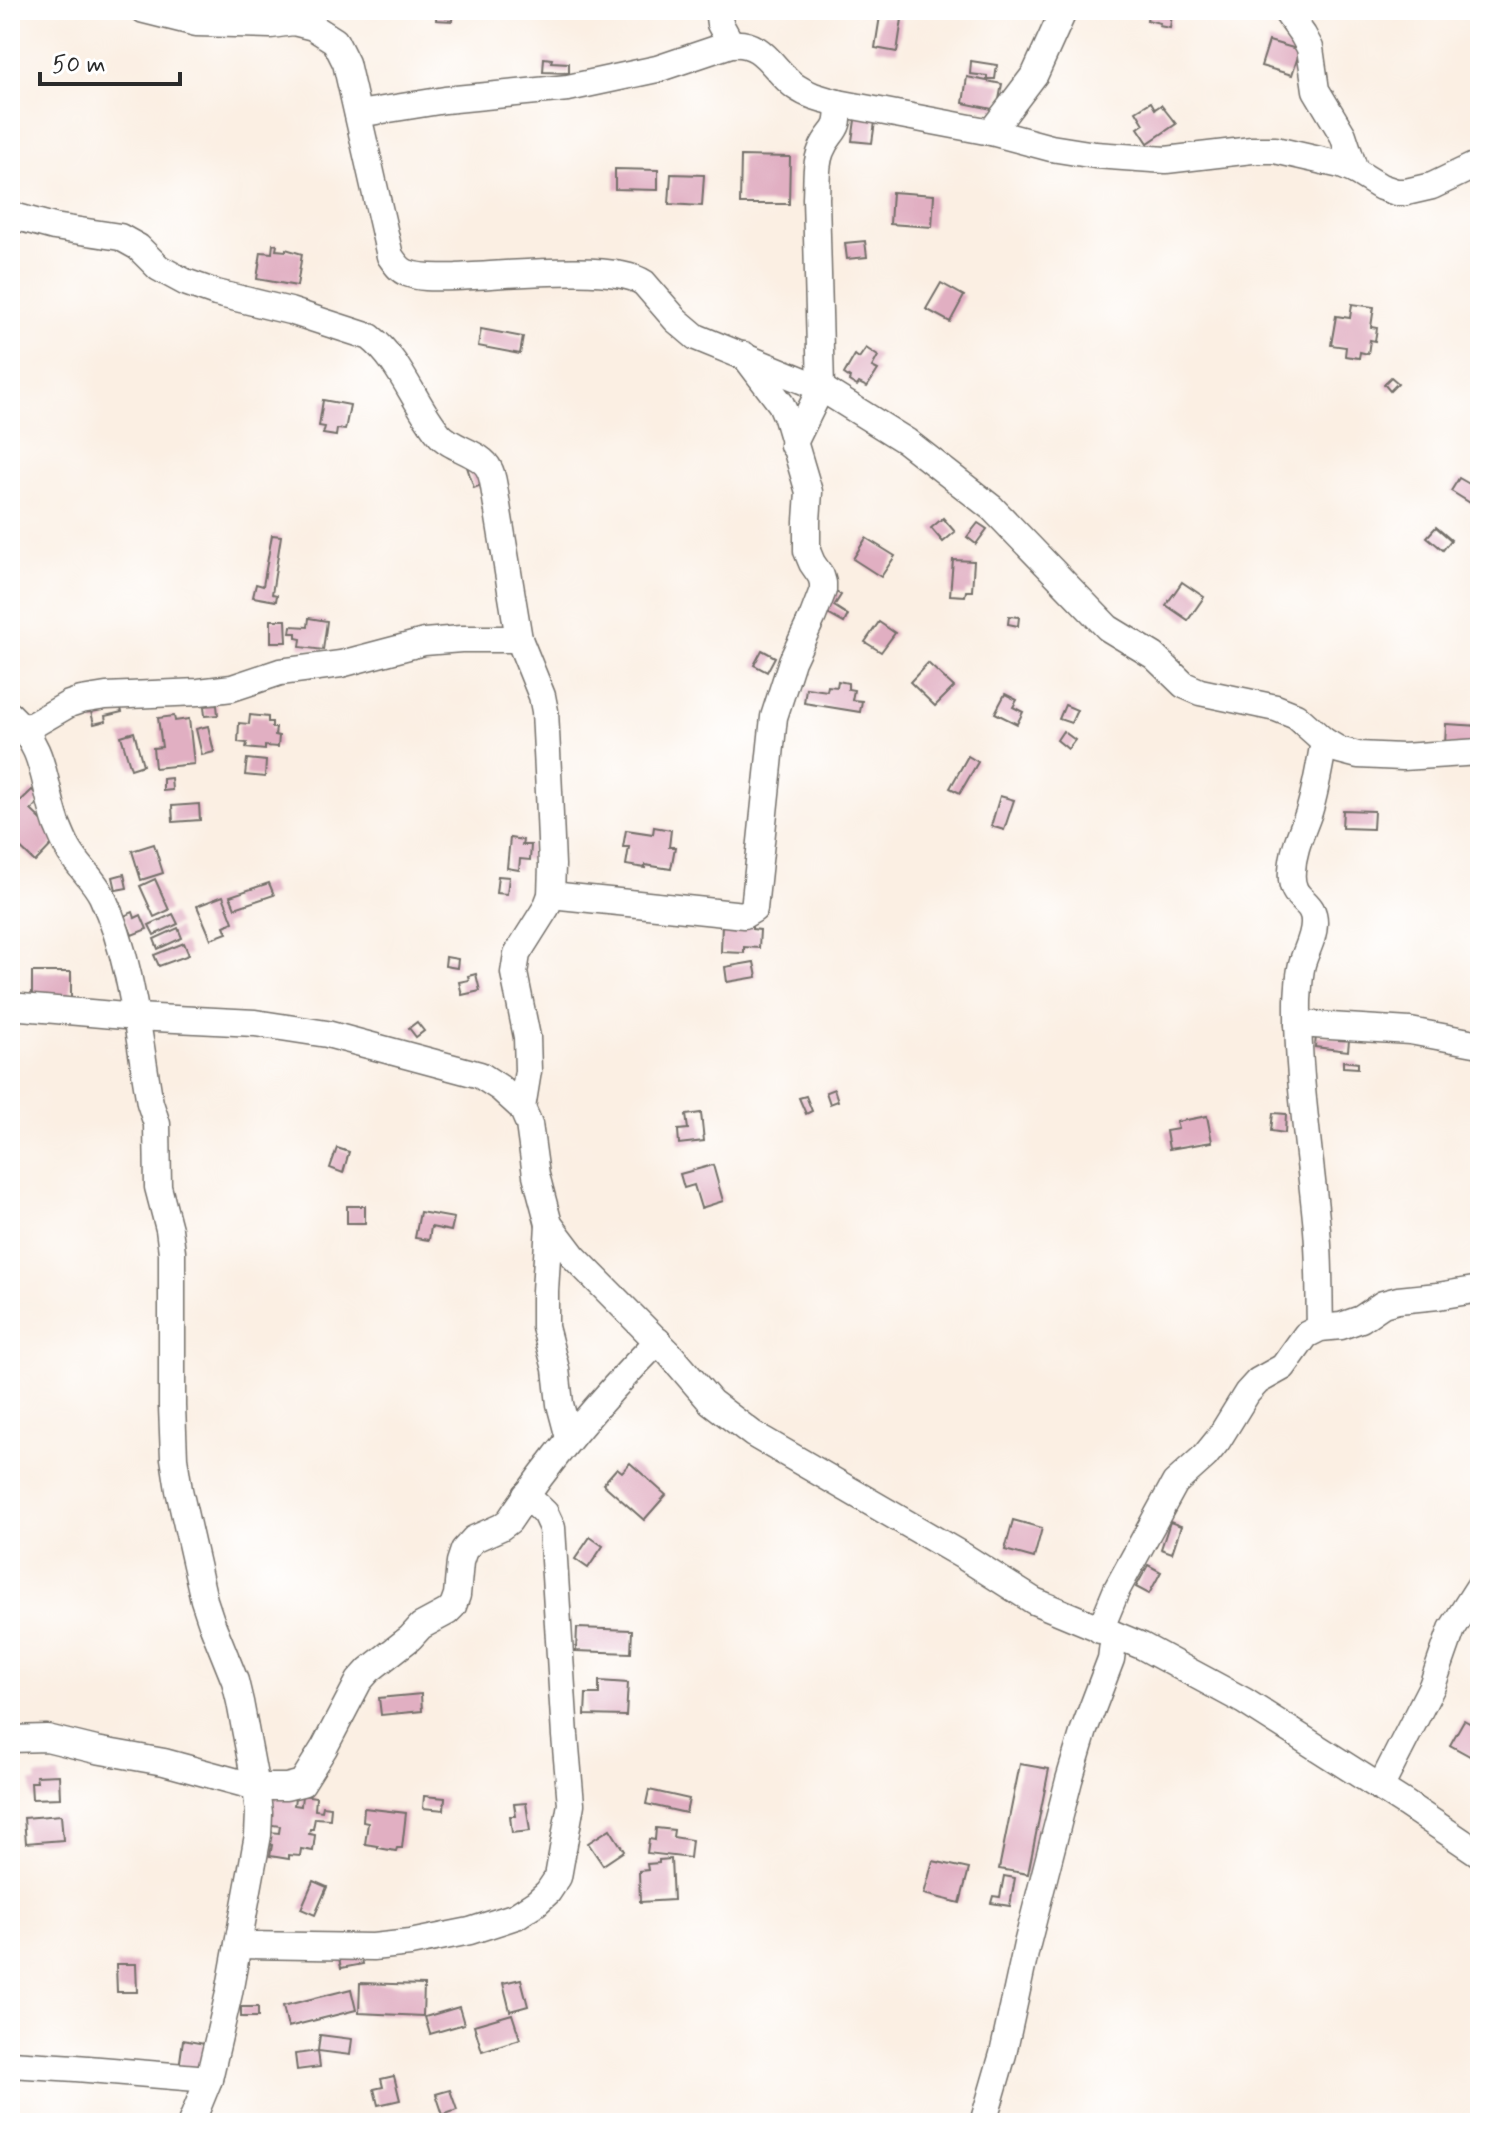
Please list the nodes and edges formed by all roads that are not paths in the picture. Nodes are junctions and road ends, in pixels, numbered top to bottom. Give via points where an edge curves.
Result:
1 (144, 10) edge
2 (718, 10) edge
3 (1064, 10) edge
4 (1285, 10) edge
5 (731, 44) junction
6 (838, 103) junction
7 (358, 114) junction
8 (991, 132) junction
9 (1480, 163) edge
10 (1355, 171) junction
11 (10, 215) edge
12 (744, 355) junction
13 (821, 388) junction
14 (793, 445) junction
15 (519, 639) junction
16 (18, 722) edge
17 (1324, 741) junction
18 (1480, 752) edge
19 (551, 895) junction
20 (10, 1006) edge
21 (136, 1017) junction
22 (1298, 1024) junction
23 (1480, 1044) edge
24 (522, 1108) junction
25 (549, 1224) junction
26 (1480, 1289) edge
27 (1320, 1328) junction
28 (658, 1341) junction
29 (569, 1438) junction
30 (526, 1495) junction
31 (1480, 1585) edge
32 (1107, 1633) junction
33 (10, 1739) edge
34 (256, 1787) junction
35 (1380, 1788) junction
36 (1480, 1854) edge
37 (238, 1945) junction
38 (10, 2064) edge
39 (209, 2079) junction
40 (191, 2123) edge
41 (983, 2123) edge

1 - 7 street via 196,23 293,22 313,27 335,41
2 - 5 street
3 - 8 street via 1035,74
4 - 10 street via 1310,48 1316,90 1343,135
5 - 6 street via 752,46 795,86
5 - 7 street via 657,69 568,88
6 - 8 street
6 - 13 street via 838,125 820,152 816,198
7 - 12 street via 390,256 400,269 431,277 622,274 644,283 696,337
8 - 10 street via 1051,148 1166,160 1275,150
9 - 10 street via 1406,192 1381,187
11 - 15 street via 120,237 185,282 358,332 381,345 440,435 488,467
12 - 13 street
12 - 14 street via 781,404
13 - 14 street
13 - 17 street via 906,441 992,508 1108,628 1154,656 1184,685 1296,716
14 - 19 street via 809,492 807,551 823,590 774,717 754,909 744,915
15 - 16 street via 424,642 341,664 280,672 232,688 81,700
15 - 19 street via 545,711
16 - 21 street via 40,758 70,852 101,894 116,932
17 - 18 street via 1339,750 1378,757
17 - 22 street via 1292,871 1296,894 1314,914 1299,982
19 - 24 street via 517,954 514,973 527,1037
20 - 21 street
21 - 24 street via 255,1023 353,1040 480,1075
21 - 34 street via 157,1124 158,1187 172,1252 174,1458 208,1612 235,1681
22 - 23 street via 1410,1031
22 - 27 street via 1317,1222
24 - 25 street
25 - 28 street via 574,1257
25 - 29 street via 545,1327
26 - 27 street via 1398,1300 1361,1319
27 - 32 street via 1306,1335 1283,1367 1258,1381 1205,1456 1175,1483 1117,1589
28 - 29 street
28 - 32 street via 711,1402 753,1434 1034,1601
29 - 30 street
30 - 34 street via 509,1521 464,1550 453,1606 421,1626 359,1681 302,1783
30 - 37 street via 552,1528 571,1804 558,1877 548,1892 516,1916 470,1931 373,1947
31 - 35 street via 1452,1629 1432,1686
32 - 35 street via 1244,1701
32 - 41 street via 1111,1659 1069,1780
33 - 34 street via 47,1738
34 - 37 street via 258,1835
35 - 36 street
37 - 39 street
38 - 39 street
39 - 40 street

